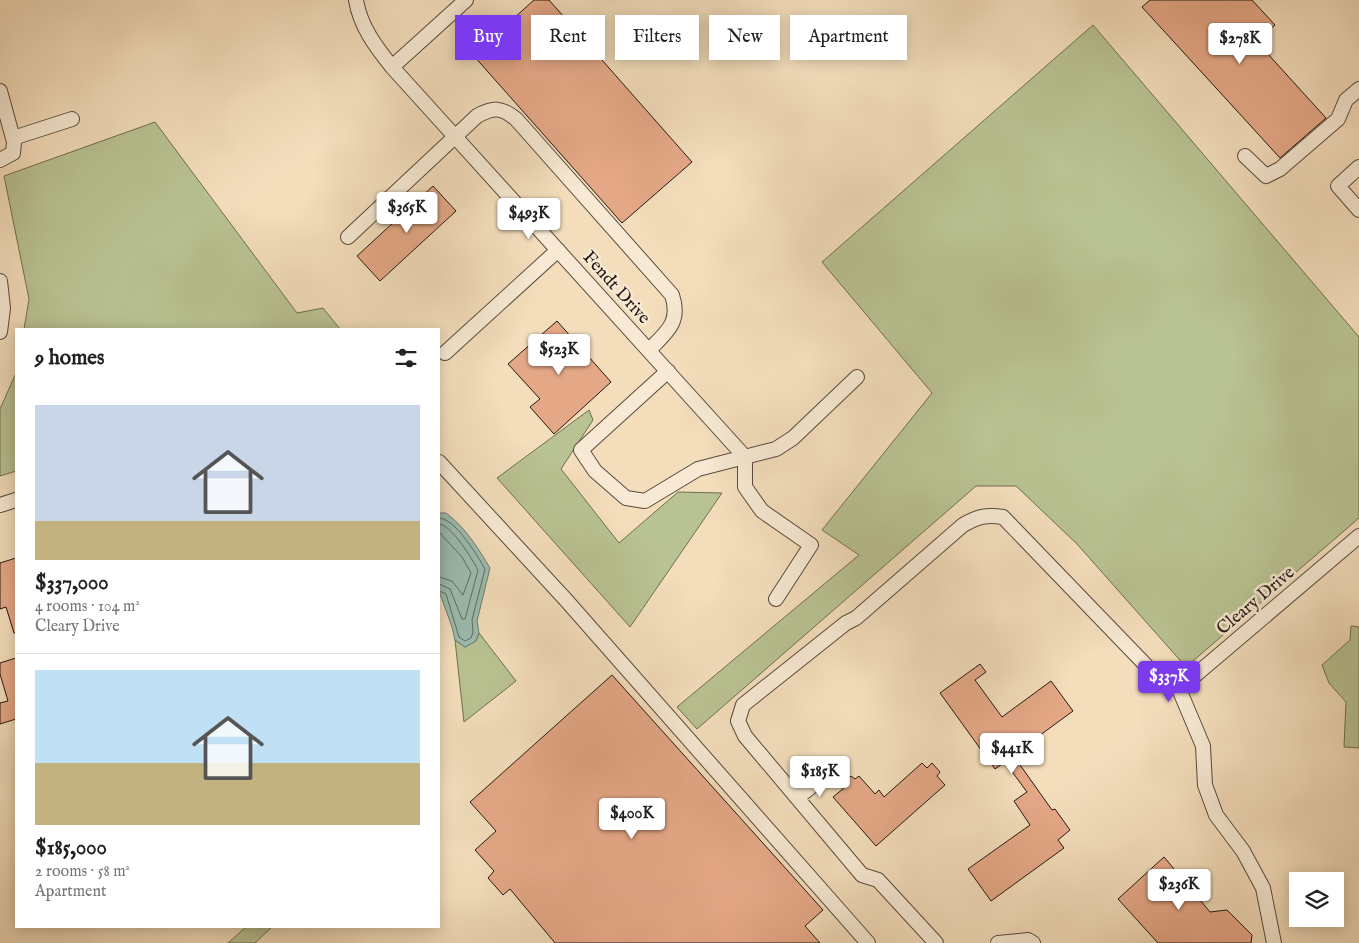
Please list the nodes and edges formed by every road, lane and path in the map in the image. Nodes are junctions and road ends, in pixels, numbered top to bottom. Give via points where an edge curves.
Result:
1 (356, 0) edge
2 (466, 0) edge
3 (392, 67) junction
4 (1359, 89) edge
5 (0, 90) edge
6 (72, 119) dead end
7 (455, 136) junction
8 (13, 138) junction
9 (1244, 156) dead end
10 (0, 160) edge
11 (1359, 167) edge
12 (1359, 210) edge
13 (348, 237) dead end
14 (558, 250) junction
15 (0, 281) edge
16 (0, 332) edge
17 (648, 350) junction
18 (445, 354) dead end
19 (668, 371) junction
20 (857, 377) dead end
21 (745, 457) junction
22 (440, 463) edge
23 (15, 500) edge
24 (0, 505) edge
25 (1359, 536) edge
26 (776, 599) dead end
27 (1179, 690) junction
28 (826, 775) dead end
29 (796, 798) junction
30 (868, 943) edge
31 (936, 943) edge
32 (998, 943) edge
33 (1033, 943) edge
34 (1274, 943) edge

1 - 3 street, Fendt Drive via 375,45
2 - 3 street
3 - 7 street, Fendt Drive
4 - 9 street via 1346,100 1338,119 1280,169 1266,176
5 - 8 street
6 - 8 street
7 - 13 street
7 - 14 street, Fendt Drive
7 - 17 street via 477,116 492,109 504,109 516,119 672,295 676,307 674,320
8 - 10 street via 14,153
11 - 12 street via 1338,186
14 - 17 street, Fendt Drive
14 - 18 street
15 - 16 street via 3,308
17 - 19 street, Fendt Drive
19 - 21 street, Fendt Drive
19 - 21 street via 581,450 595,471 626,498 645,501 698,469
20 - 21 street via 793,438 776,449
21 - 26 street via 745,486 762,511 811,545
22 - 30 street via 566,600
23 - 24 street
25 - 27 street, Cleary Drive
27 - 29 street via 1164,684 1003,517 990,514 977,517 962,525 856,618 743,704 738,721 745,736
27 - 34 street via 1203,746 1205,785 1216,815 1243,851 1263,888
28 - 29 street
29 - 31 street via 862,875 878,880
32 - 33 street via 1028,940

